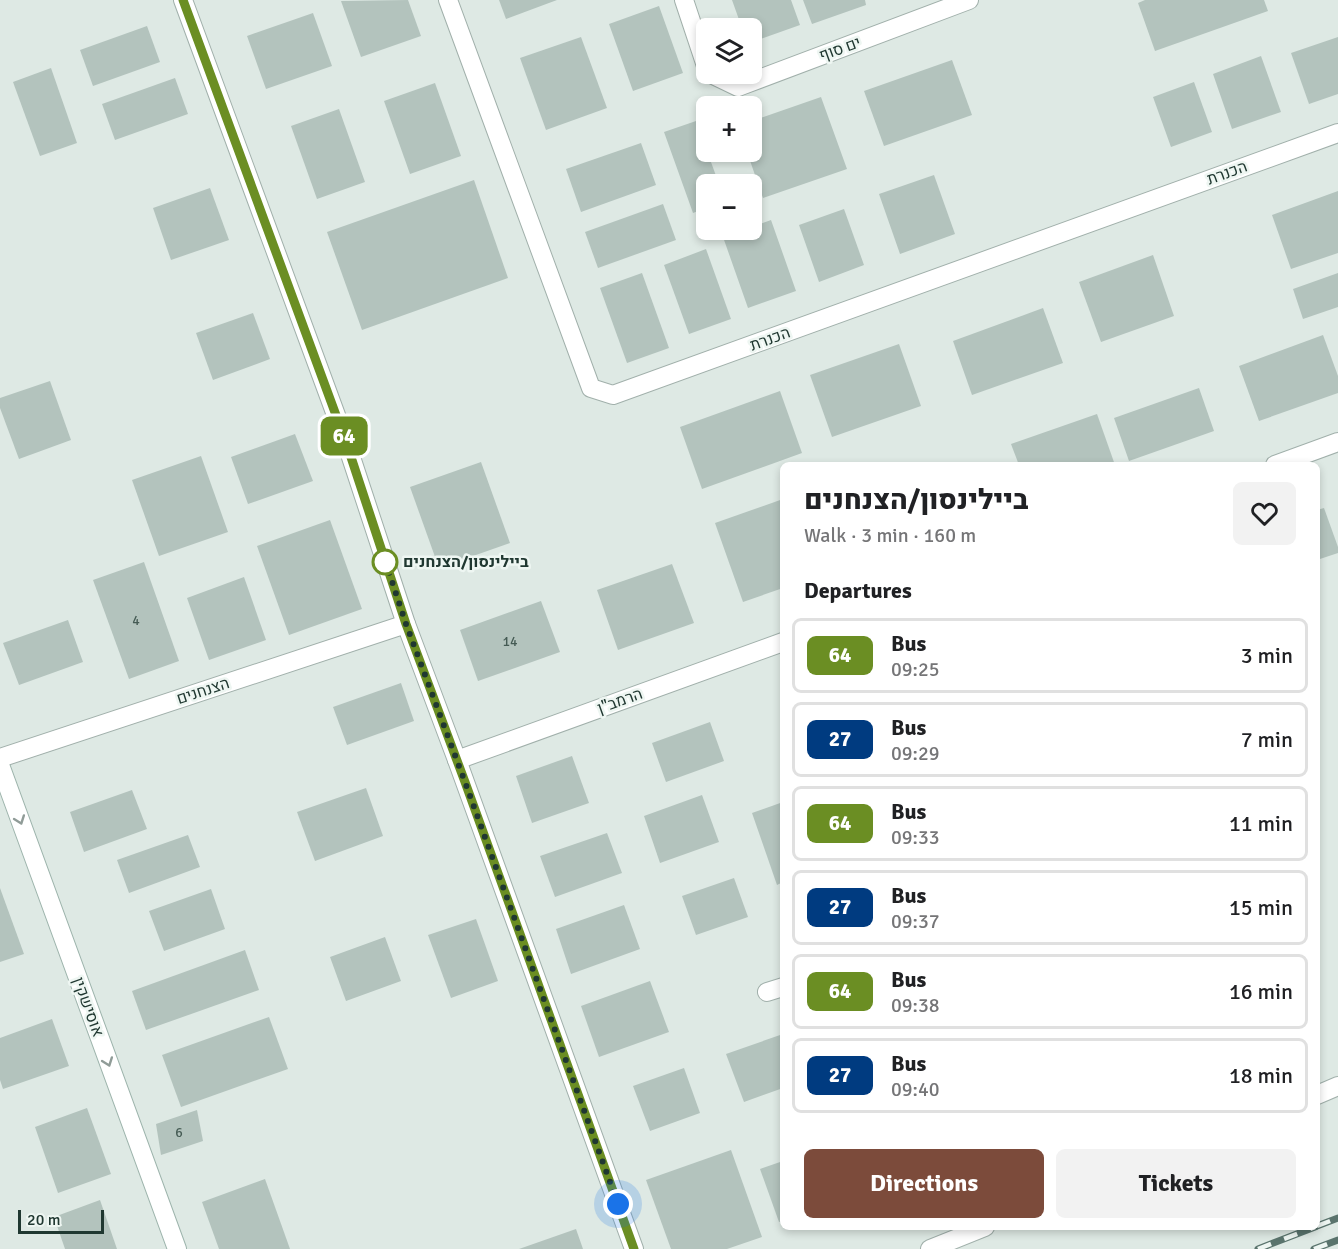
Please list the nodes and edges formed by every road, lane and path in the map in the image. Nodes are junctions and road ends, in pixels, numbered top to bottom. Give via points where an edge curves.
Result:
1 (448, 0) edge
2 (684, 0) edge
3 (969, 0) edge
4 (187, 1) edge
5 (696, 36) edge
6 (762, 78) edge
7 (732, 84) edge
8 (746, 84) edge
9 (1338, 133) edge
10 (1338, 442) edge
11 (1283, 462) edge
12 (406, 624) junction
13 (780, 643) edge
14 (0, 758) edge
15 (457, 760) junction
16 (0, 765) edge
17 (1338, 1086) edge
18 (1320, 1094) edge
19 (978, 1230) edge
20 (177, 1249) edge
21 (634, 1249) edge
22 (930, 1249) edge

1 - 9 street, הכנרת via 591,388 613,395
2 - 5 street
3 - 6 street, ים סוף
4 - 12 street via 347,445
7 - 8 street, ים סוף
10 - 11 street
12 - 14 street, הצנחנים
12 - 15 street
13 - 15 street, הרמב"ן
15 - 21 street
16 -> 20 street, אוסישקין
17 - 18 street
19 - 22 street

